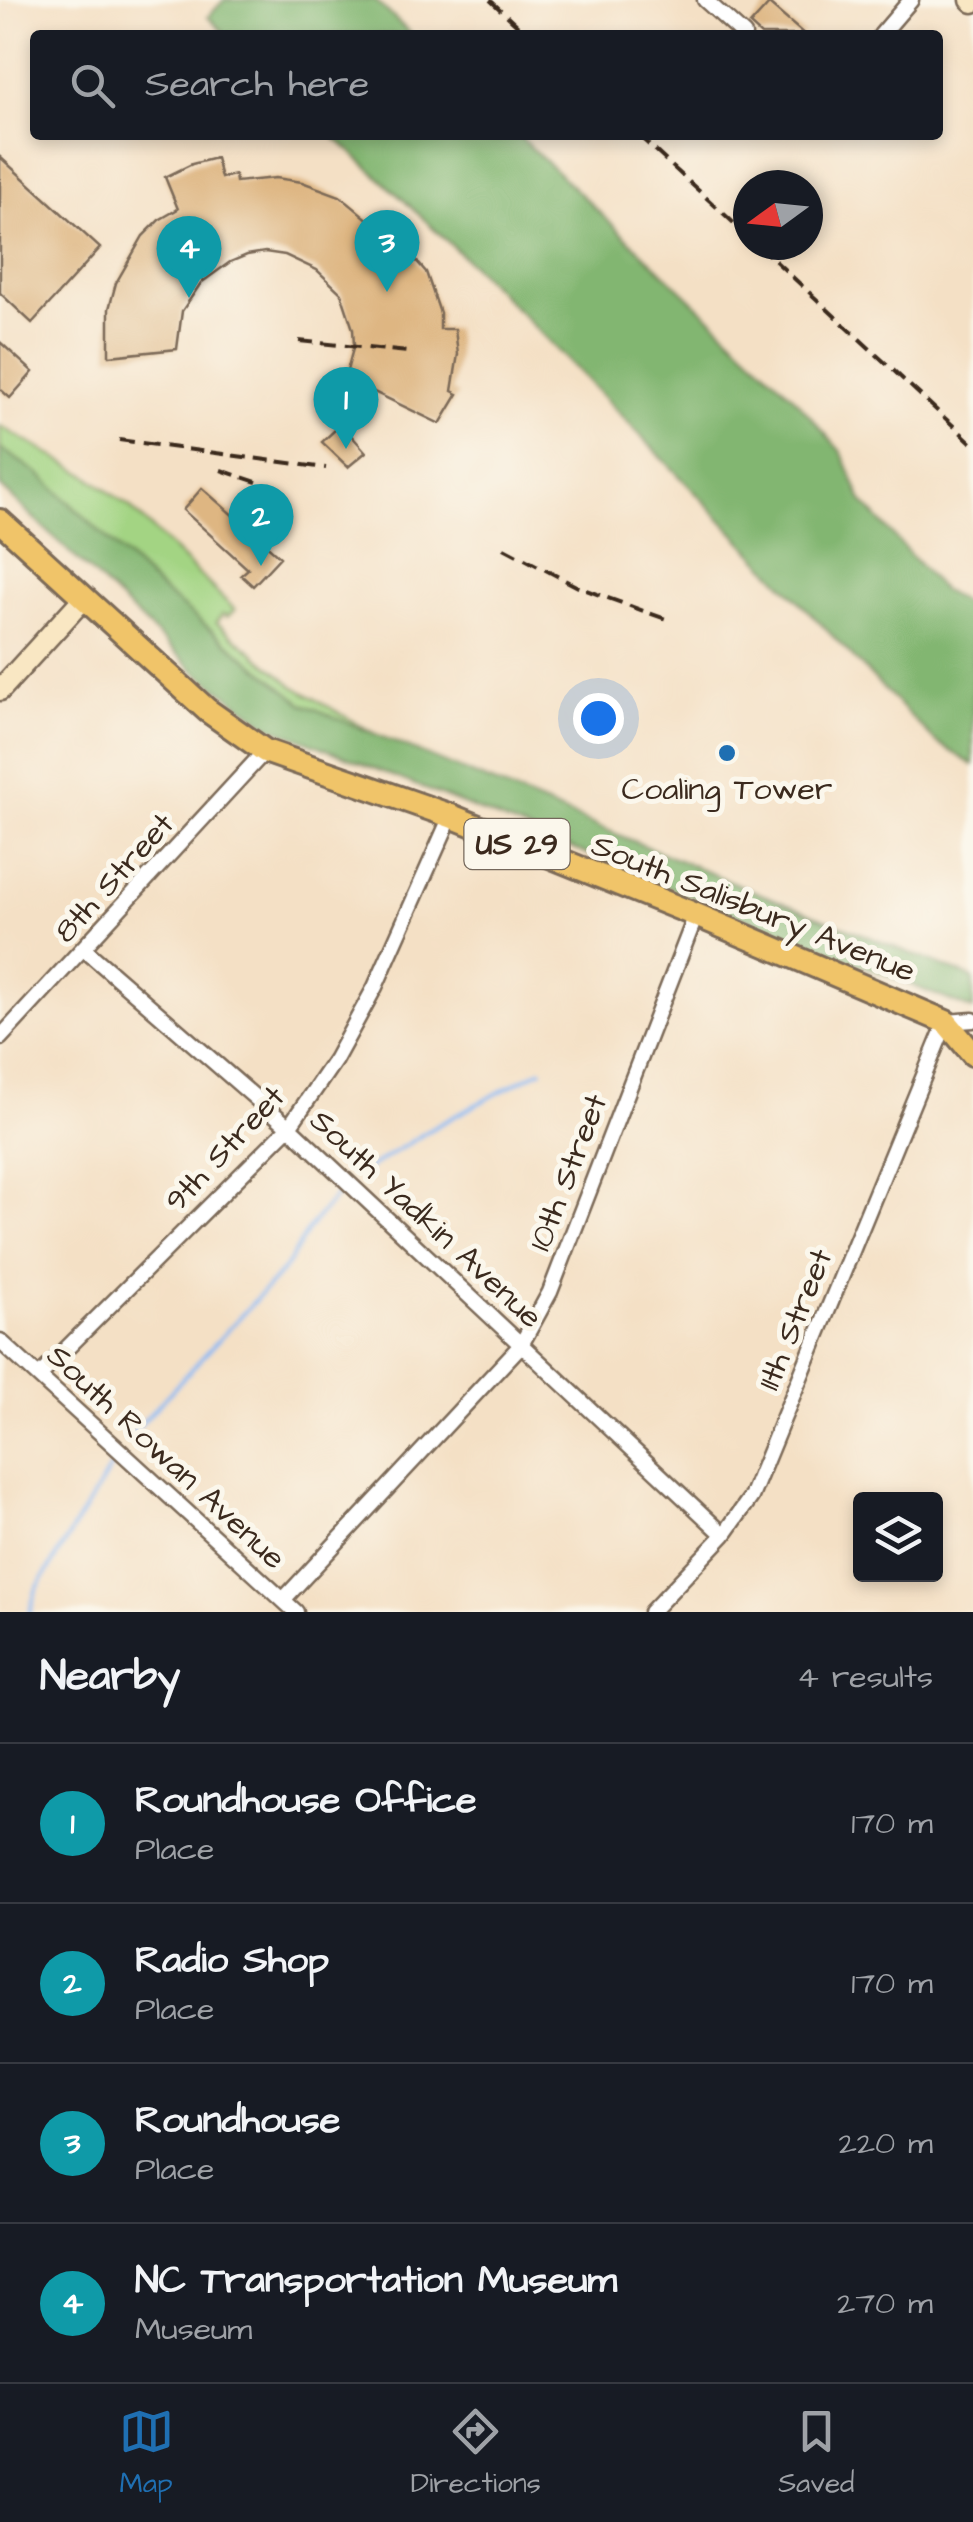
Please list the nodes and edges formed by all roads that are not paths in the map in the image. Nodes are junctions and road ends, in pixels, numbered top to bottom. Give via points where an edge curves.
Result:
1 (705, 0) edge
2 (911, 0) edge
3 (738, 30) edge
4 (884, 30) edge
5 (0, 521) edge
6 (83, 599) junction
7 (0, 690) edge
8 (265, 750) junction
9 (451, 816) junction
10 (696, 915) junction
11 (84, 949) junction
12 (973, 1020) edge
13 (946, 1022) junction
14 (3, 1030) edge
15 (973, 1054) edge
16 (289, 1127) junction
17 (0, 1341) edge
18 (522, 1344) junction
19 (40, 1374) junction
20 (724, 1535) junction
21 (283, 1600) junction
22 (296, 1612) edge
23 (652, 1612) edge

1 - 3 street
2 - 4 street
5 - 6 main road, South Salisbury Avenue / US 29
6 - 7 street
6 - 8 main road, South Salisbury Avenue / US 29 via 206,710
8 - 9 main road, South Salisbury Avenue / US 29
8 - 11 street, 8th Street
9 - 10 main road, South Salisbury Avenue / US 29
9 - 16 street, 9th Street via 336,1060
10 - 13 main road, South Salisbury Avenue / US 29
10 - 18 street, 10th Street via 550,1292
11 - 14 street, 8th Street
11 - 16 street, South Yadkin Avenue
12 - 13 street
13 - 15 main road, South Salisbury Avenue / US 29
13 - 20 street, 11th Street via 751,1497
16 - 18 street, South Yadkin Avenue
16 - 19 street, 9th Street
17 - 19 street, South Rowan Avenue
18 - 20 street, South Yadkin Avenue
18 - 21 street, 10th Street
19 - 21 street, South Rowan Avenue
20 - 23 street, 11th Street
21 - 22 street, South Rowan Avenue

